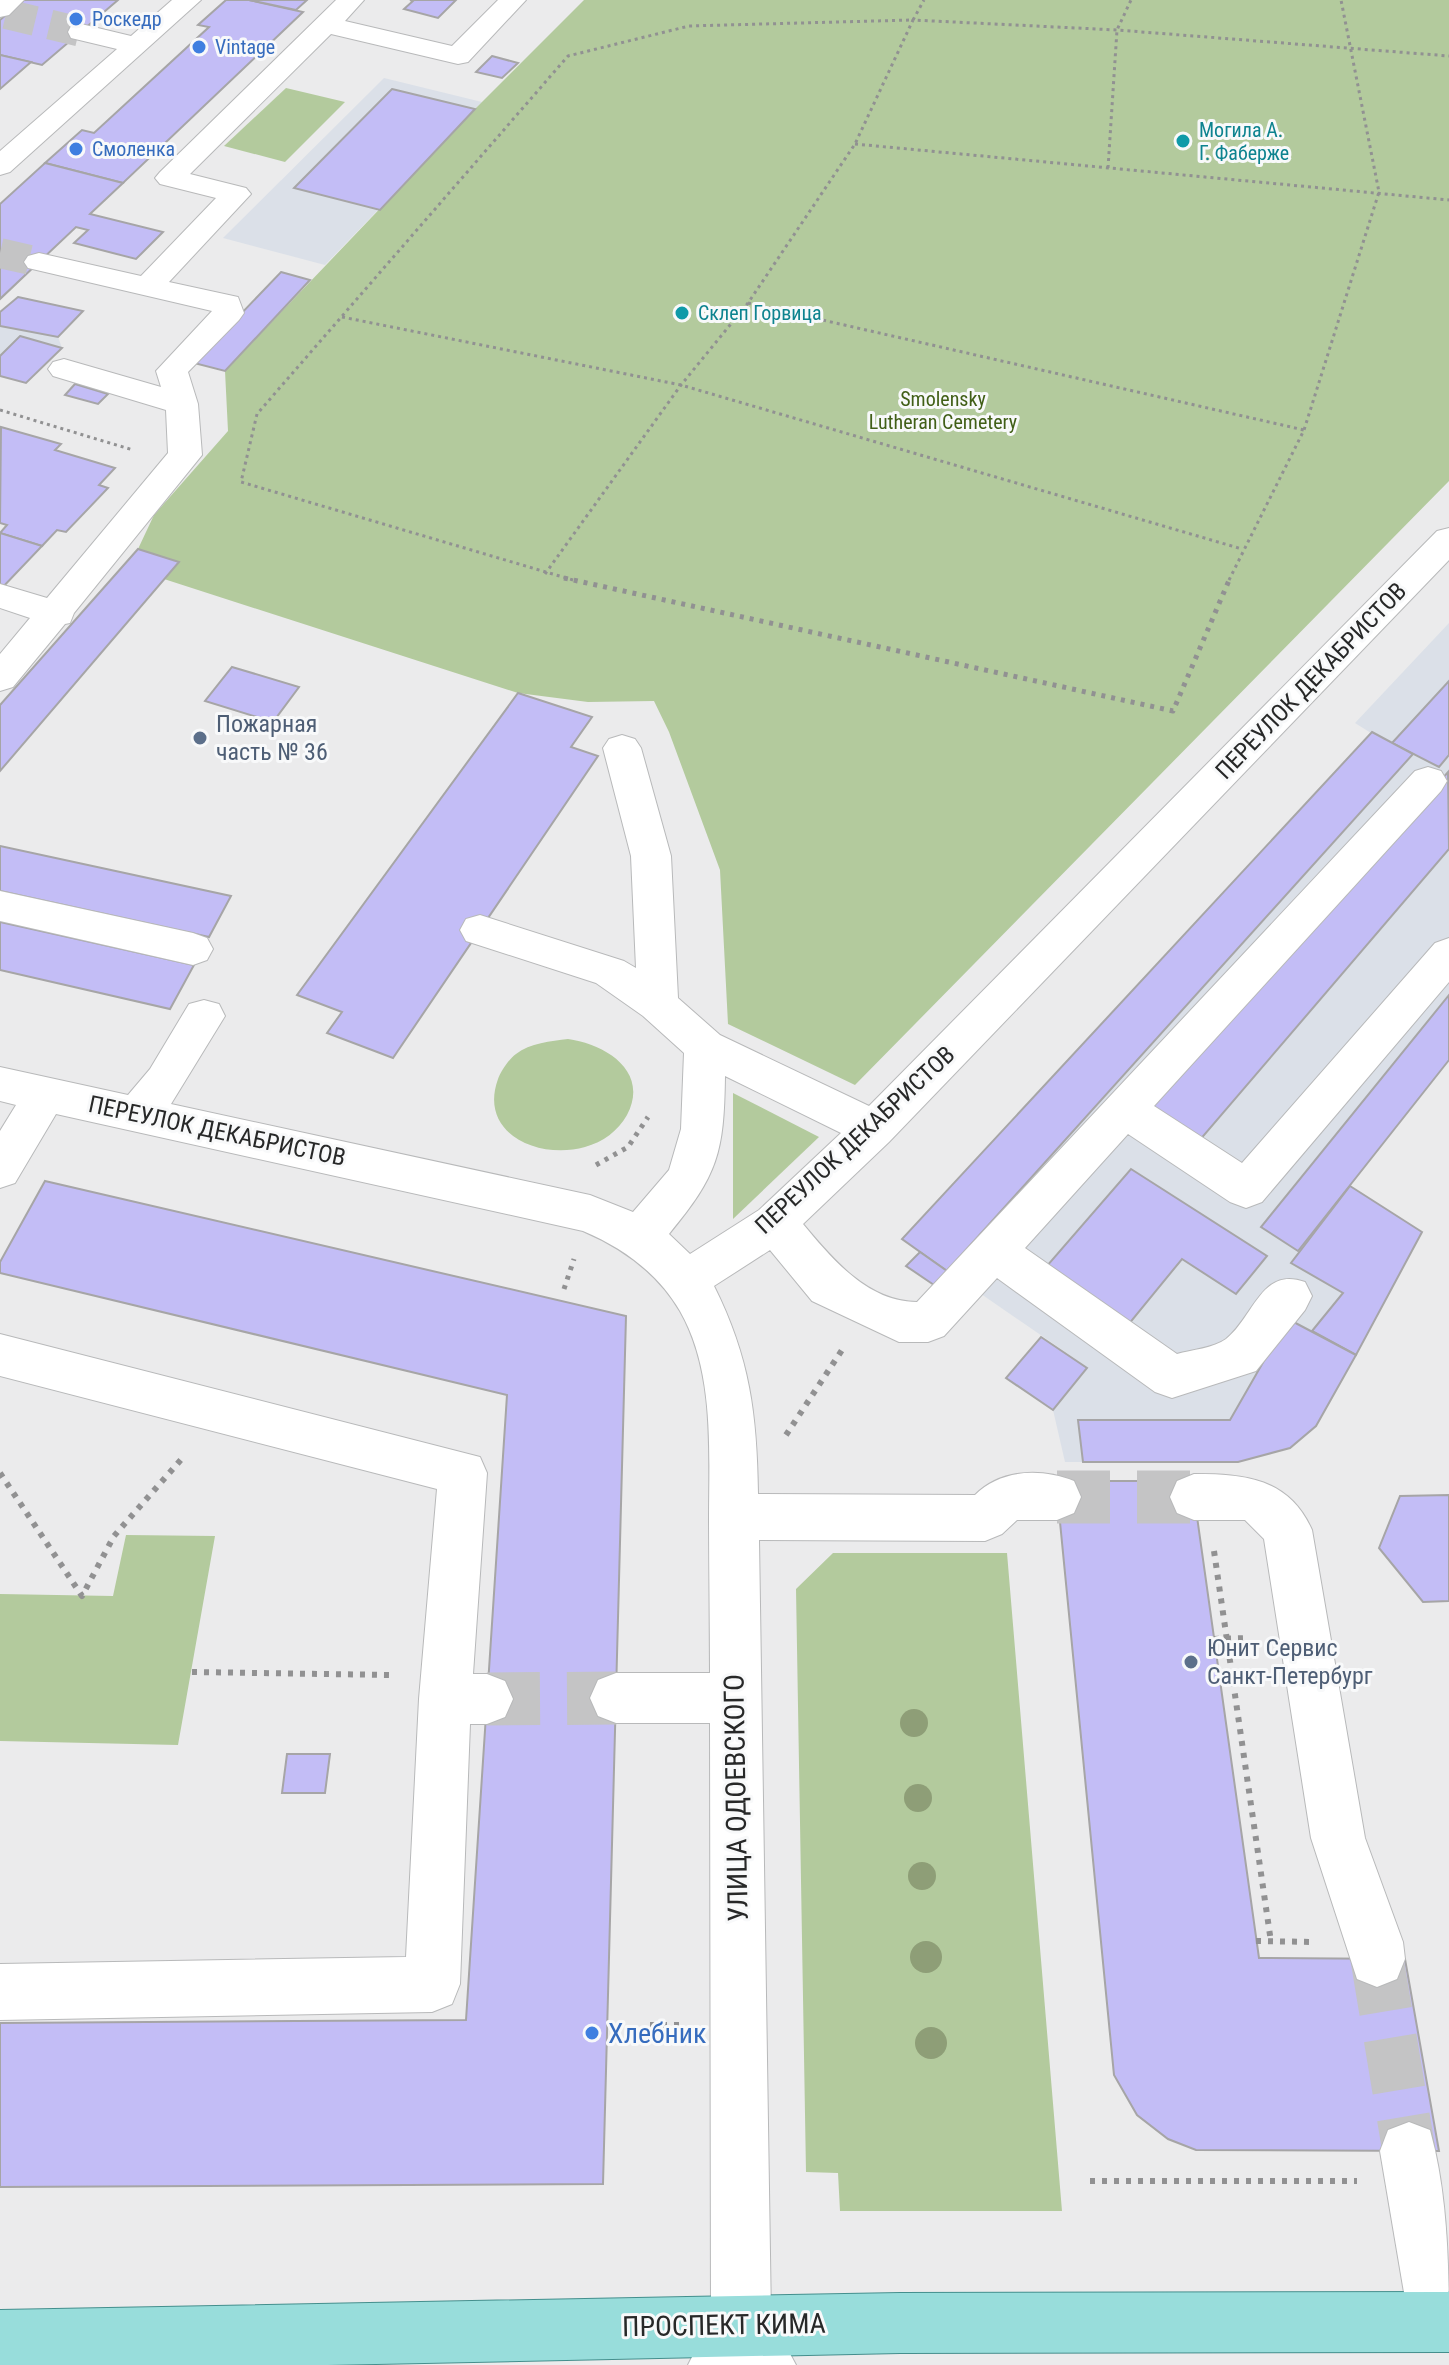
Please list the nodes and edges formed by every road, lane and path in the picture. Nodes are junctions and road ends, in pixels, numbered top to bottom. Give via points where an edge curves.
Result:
1 (155, 0) edge
2 (188, 0) edge
3 (351, 0) edge
4 (513, 0) edge
5 (924, 0) edge
6 (1131, 0) edge
7 (1341, 0) edge
8 (913, 20) junction
9 (326, 25) junction
10 (1117, 30) junction
11 (81, 32) tunnel mouth
12 (123, 42) junction
13 (1349, 47) junction
14 (1449, 56) edge
15 (0, 136) edge
16 (855, 144) junction
17 (0, 166) edge
18 (1108, 168) junction
19 (1379, 192) junction
20 (1449, 200) edge
21 (39, 262) tunnel mouth
22 (148, 286) junction
23 (748, 303) junction
24 (341, 317) junction
25 (64, 369) dead end
26 (681, 385) junction
27 (182, 404) junction
28 (0, 410) edge
29 (1304, 430) junction
30 (141, 452) dead end
31 (1449, 539) edge
32 (1242, 549) junction
33 (545, 574) junction
34 (0, 596) edge
35 (57, 614) junction
36 (0, 678) edge
37 (622, 748) dead end
38 (1428, 781) dead end
39 (0, 906) edge
40 (480, 930) dead end
41 (193, 949) dead end
42 (1449, 954) edge
43 (658, 1004) junction
44 (204, 1016) dead end
45 (705, 1047) junction
46 (0, 1084) edge
47 (45, 1094) junction
48 (1124, 1109) junction
49 (138, 1113) junction
50 (874, 1129) junction
51 (0, 1170) edge
52 (775, 1223) junction
53 (640, 1236) junction
54 (993, 1250) junction
55 (688, 1279) junction
56 (1289, 1296) dead end
57 (876, 1310) junction
58 (0, 1355) edge
59 (222, 1411) junction
60 (784, 1438) dead end
61 (0, 1473) edge
62 (1057, 1497) tunnel mouth
63 (1200, 1498) joint
64 (734, 1517) junction
65 (1228, 1638) junction
66 (1250, 1638) dead end
67 (1214, 1639) dead end
68 (192, 1672) dead end
69 (460, 1692) junction
70 (616, 1698) tunnel mouth
71 (735, 1698) junction
72 (1271, 1942) dead end
73 (1377, 1959) tunnel mouth
74 (0, 1992) edge
75 (1412, 2166) joint
76 (1090, 2181) dead end
77 (1444, 2322) edge
78 (0, 2341) edge
79 (742, 2352) edge

1 - 12 street
2 - 12 street
3 - 9 street
4 - 9 street via 458,56
5 - 8 path
6 - 10 path
7 - 13 path
8 - 10 path
8 - 16 path
8 - 24 path via 689,26 568,56
9 - 22 street via 170,178 236,194
10 - 13 path
10 - 18 path
11 - 12 street
12 - 15 street
12 - 17 street
13 - 14 path
13 - 19 path
16 - 18 path
16 - 23 path
18 - 19 path
19 - 20 path
19 - 29 path
21 - 22 street
22 - 27 street via 227,304 228,313 172,371
23 - 26 path
23 - 29 path
24 - 26 path
24 - 33 path via 257,414 241,482
25 - 27 street
26 - 32 path
26 - 33 path
27 - 35 street via 185,455
28 - 30 path
29 - 32 path
31 - 50 street, ПЕРЕУЛОК ДЕКАБРИСТОВ
32 - 33 path via 1173,711
34 - 35 street
35 - 36 street
37 - 43 street via 651,856
38 - 48 street
39 - 41 street
40 - 43 street via 610,972
42 - 48 street via 1246,1189
43 - 45 street
44 - 49 street via 165,1081
45 - 50 street
45 - 53 street via 703,1129 688,1179
46 - 47 street, ПЕРЕУЛОК ДЕКАБРИСТОВ
47 - 49 street, ПЕРЕУЛОК ДЕКАБРИСТОВ
47 - 51 street
48 - 54 street
49 - 53 street, ПЕРЕУЛОК ДЕКАБРИСТОВ via 590,1214
50 - 52 street, ПЕРЕУЛОК ДЕКАБРИСТОВ
52 - 55 street, ПЕРЕУЛОК ДЕКАБРИСТОВ
52 - 57 street via 828,1287
53 - 55 street, ПЕРЕУЛОК ДЕКАБРИСТОВ
54 - 56 street via 1172,1377 1240,1356
54 - 57 street via 928,1322 899,1322
55 - 64 street, УЛИЦА ОДОЕВСКОГО via 718,1342 733,1421
57 - 60 path via 835,1357
58 - 59 street
59 - 61 path via 114,1536 82,1596
59 - 69 street via 463,1473
62 - 64 street via 1006,1497 985,1518
63 - 65 path
63 - 73 street via 1246,1497 1272,1508 1287,1530 1338,1838
64 - 71 street, УЛИЦА ОДОЕВСКОГО
65 - 66 path
65 - 67 path
65 - 72 path
68 - 69 path
69 - 74 street via 432,1984
70 - 71 street
71 - 79 street, УЛИЦА ОДОЕВСКОГО
75 - 76 path
75 - 77 street
77 - 79 main road, ПРОСПЕКТ КИМА
78 - 79 main road, ПРОСПЕКТ КИМА

